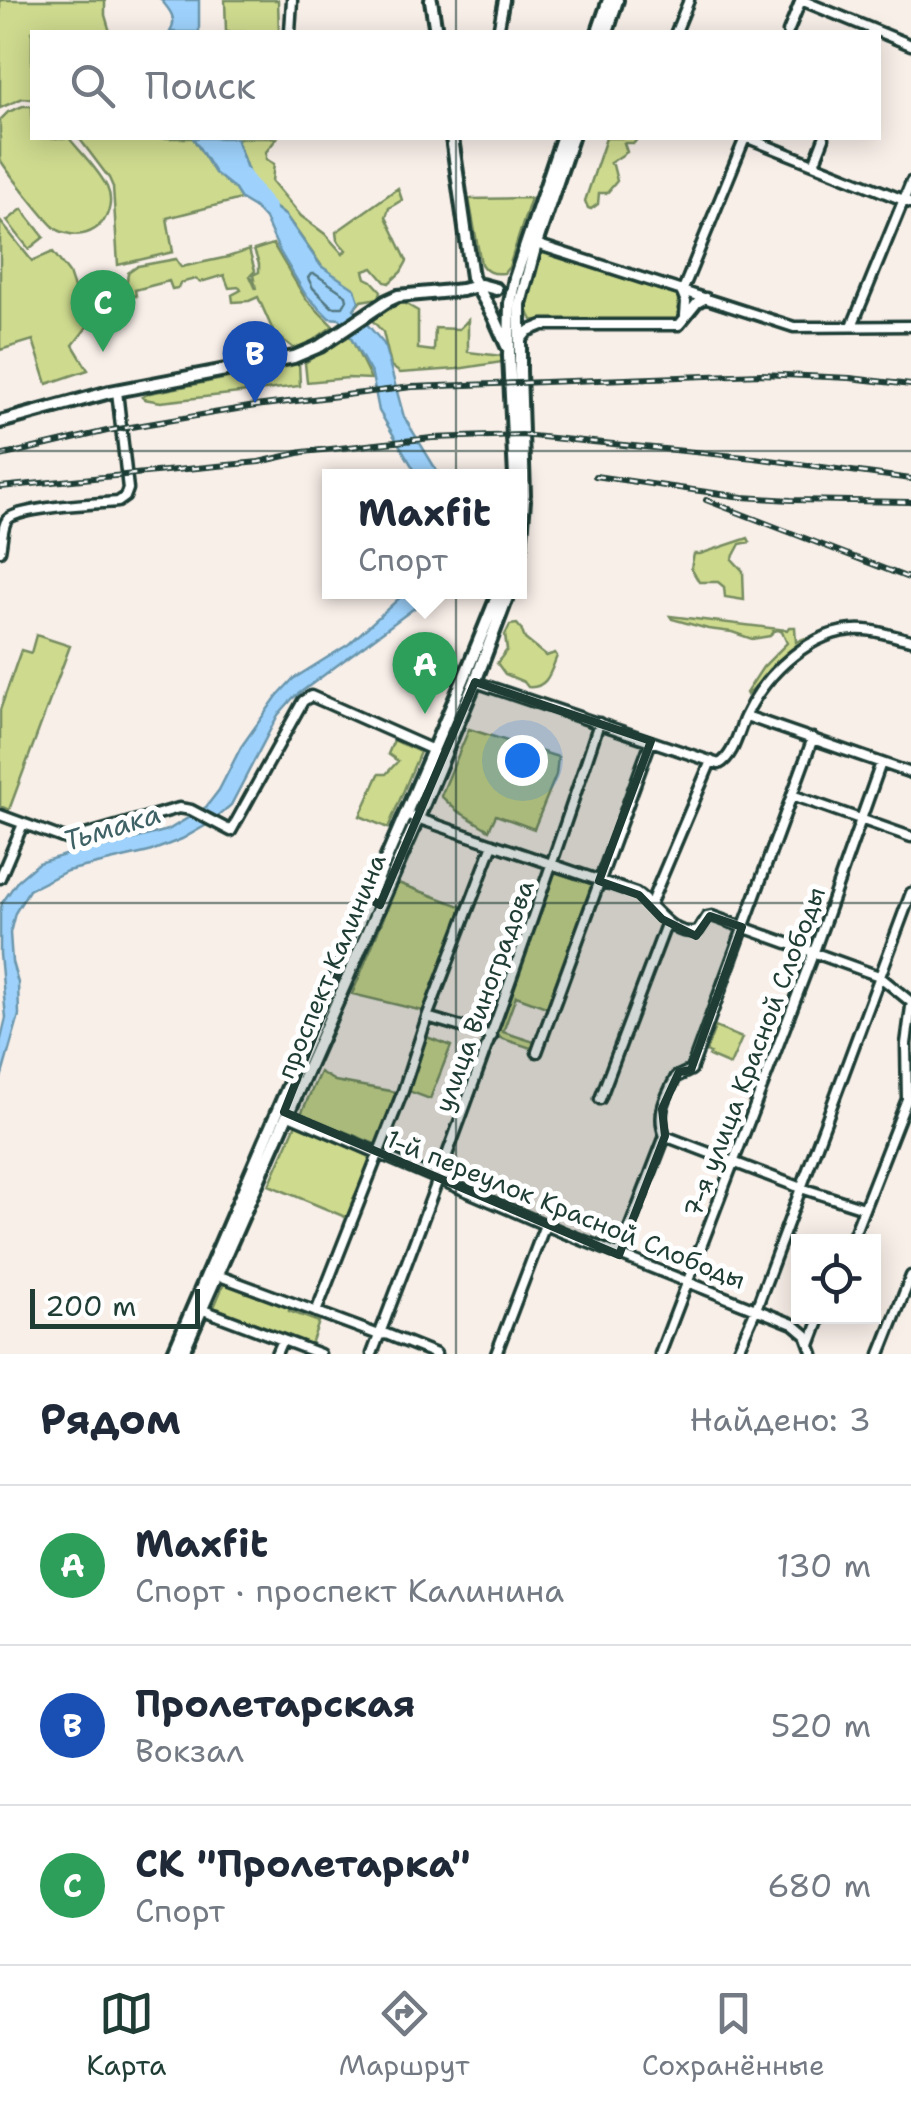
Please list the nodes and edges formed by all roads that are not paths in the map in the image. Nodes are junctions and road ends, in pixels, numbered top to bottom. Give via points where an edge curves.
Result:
1 (292, 0) edge
2 (431, 0) edge
3 (504, 0) edge
4 (609, 0) edge
5 (618, 0) edge
6 (689, 0) edge
7 (801, 0) edge
8 (290, 30) edge
9 (436, 30) edge
10 (498, 30) edge
11 (599, 30) edge
12 (607, 30) edge
13 (677, 30) edge
14 (789, 30) edge
15 (868, 30) edge
16 (881, 35) edge
17 (911, 45) edge
18 (452, 140) edge
19 (561, 140) edge
20 (571, 140) edge
21 (746, 140) edge
22 (752, 140) edge
23 (823, 140) edge
24 (814, 164) junction
25 (911, 182) edge
26 (907, 201) edge
27 (536, 244) junction
28 (471, 272) junction
29 (478, 283) junction
30 (506, 283) junction
31 (462, 290) junction
32 (682, 292) junction
33 (706, 298) junction
34 (510, 303) junction
35 (487, 305) junction
36 (520, 323) junction
37 (679, 325) junction
38 (852, 326) junction
39 (911, 326) edge
40 (520, 341) junction
41 (510, 356) junction
42 (117, 391) junction
43 (516, 396) junction
44 (0, 422) edge
45 (516, 469) edge
46 (522, 469) edge
47 (0, 551) edge
48 (497, 599) edge
49 (506, 599) edge
50 (911, 640) edge
51 (467, 671) junction
52 (475, 682) junction
53 (746, 716) junction
54 (599, 724) junction
55 (813, 738) junction
56 (652, 741) junction
57 (433, 750) junction
58 (712, 761) junction
59 (442, 762) junction
60 (882, 763) junction
61 (911, 773) edge
62 (792, 795) junction
63 (406, 814) junction
64 (0, 815) edge
65 (418, 818) junction
66 (862, 820) junction
67 (23, 824) junction
68 (911, 837) edge
69 (493, 844) junction
70 (553, 864) junction
71 (0, 878) edge
72 (600, 881) junction
73 (911, 893) edge
74 (368, 898) junction
75 (650, 904) junction
76 (377, 911) junction
77 (667, 922) junction
78 (742, 927) junction
79 (813, 954) junction
80 (879, 976) junction
81 (904, 987) dead end
82 (911, 1003) edge
83 (427, 1017) junction
84 (492, 1036) junction
85 (537, 1052) dead end
86 (600, 1099) dead end
87 (285, 1111) junction
88 (664, 1136) junction
89 (379, 1154) junction
90 (734, 1162) junction
91 (438, 1179) junction
92 (801, 1188) junction
93 (864, 1208) junction
94 (545, 1225) junction
95 (854, 1234) edge
96 (619, 1255) junction
97 (217, 1275) junction
98 (911, 1276) edge
99 (688, 1282) junction
100 (198, 1308) junction
101 (756, 1309) junction
102 (316, 1312) junction
103 (819, 1324) edge
104 (379, 1336) junction
105 (282, 1340) junction
106 (811, 1351) edge
107 (173, 1354) edge
108 (182, 1354) edge
109 (276, 1354) edge
110 (320, 1354) edge
111 (372, 1354) edge
112 (436, 1354) edge
113 (496, 1354) edge
114 (660, 1354) edge
115 (736, 1354) edge
116 (880, 1354) edge

1 - 8 street
2 - 9 main road
3 - 10 street
4 - 11 main road
5 - 12 main road
6 - 13 street
7 - 14 street
7 - 15 street
16 - 17 street
18 - 28 main road
19 - 30 main road
20 - 27 main road
21 - 32 street
22 - 24 street
23 - 24 street
24 - 26 street
25 - 26 street
26 - 38 street
27 - 32 street
27 - 36 main road
28 - 29 main road
28 - 31 main road
29 - 30 main road
29 - 31 main road
29 - 35 main road
30 - 34 main road
30 - 34 main road
31 - 35 main road
31 - 42 main road via 398,296 288,359
32 - 33 street
32 - 37 street via 686,310
33 - 37 street
33 - 38 street via 794,326
34 - 36 main road
34 - 41 main road
35 - 41 main road
36 - 40 main road
37 - 40 street via 543,325
38 - 39 street
40 - 43 main road
41 - 43 main road
42 - 44 main road
42 - 47 street via 125,497 10,516
43 - 45 main road
43 - 46 main road
48 - 51 main road, проспект Калинина
49 - 52 main road, проспект Калинина
50 - 53 street via 864,630 828,636 791,657
51 - 52 main road
51 - 57 main road, проспект Калинина
52 - 54 street
52 - 59 main road, проспект Калинина
53 - 55 street
53 - 58 street via 727,758
54 - 56 street
54 - 70 street, улица Виноградова
55 - 60 street
55 - 62 street
56 - 58 street
56 - 72 street
57 - 59 main road
57 - 63 main road, проспект Калинина
57 - 67 street via 309,696 231,831 177,808 70,840
58 - 75 street
59 - 65 main road, проспект Калинина
60 - 61 street
60 - 66 street, 7-я улица Красной Слободы
62 - 66 street
62 - 78 street
63 - 65 street
63 - 74 main road, проспект Калинина
64 - 67 street
65 - 69 street
65 - 76 main road, проспект Калинина
66 - 68 street
66 - 79 street, 7-я улица Красной Слободы
67 - 71 street
69 - 70 street
69 - 83 street
70 - 72 street
70 - 84 street, улица Виноградова
72 - 75 street
72 - 85 street
73 - 80 street
74 - 76 main road
74 - 87 main road, проспект Калинина
75 - 77 street
76 - 87 main road, проспект Калинина
77 - 78 street via 695,932 711,916
77 - 86 street
78 - 79 street
78 - 88 street via 691,1070 676,1077 662,1108
79 - 80 street
79 - 90 street, 7-я улица Красной Слободы
80 - 82 street
80 - 92 street
81 - 82 street
82 - 93 street via 907,1099
83 - 84 street
83 - 89 street
84 - 91 street, улица Виноградова
87 - 89 street, 1-й переулок Красной Слободы
87 - 97 main road, проспект Калинина
87 - 100 main road, проспект Калинина
88 - 90 street
88 - 96 street
89 - 91 street, 1-й переулок Красной Слободы
89 - 102 street
90 - 92 street
90 - 99 street, 7-я улица Красной Слободы
91 - 94 street, 1-й переулок Красной Слободы
91 - 104 street, улица Виноградова
92 - 93 street
92 - 101 street
93 - 95 street
94 - 96 street, 1-й переулок Красной Слободы
94 - 113 street
96 - 99 street, 1-й переулок Красной Слободы
97 - 100 main road, проспект Калинина
97 - 102 street
98 - 116 street
99 - 101 street, 1-й переулок Красной Слободы
99 - 114 street, 7-я улица Красной Слободы
100 - 105 street
100 - 107 main road, проспект Калинина
100 - 108 main road, проспект Калинина
101 - 106 street, 1-й переулок Красной Слободы via 797,1326
101 - 115 street
102 - 104 street
103 - 106 street
104 - 111 street, улица Виноградова
104 - 112 street
105 - 109 street
105 - 110 street

